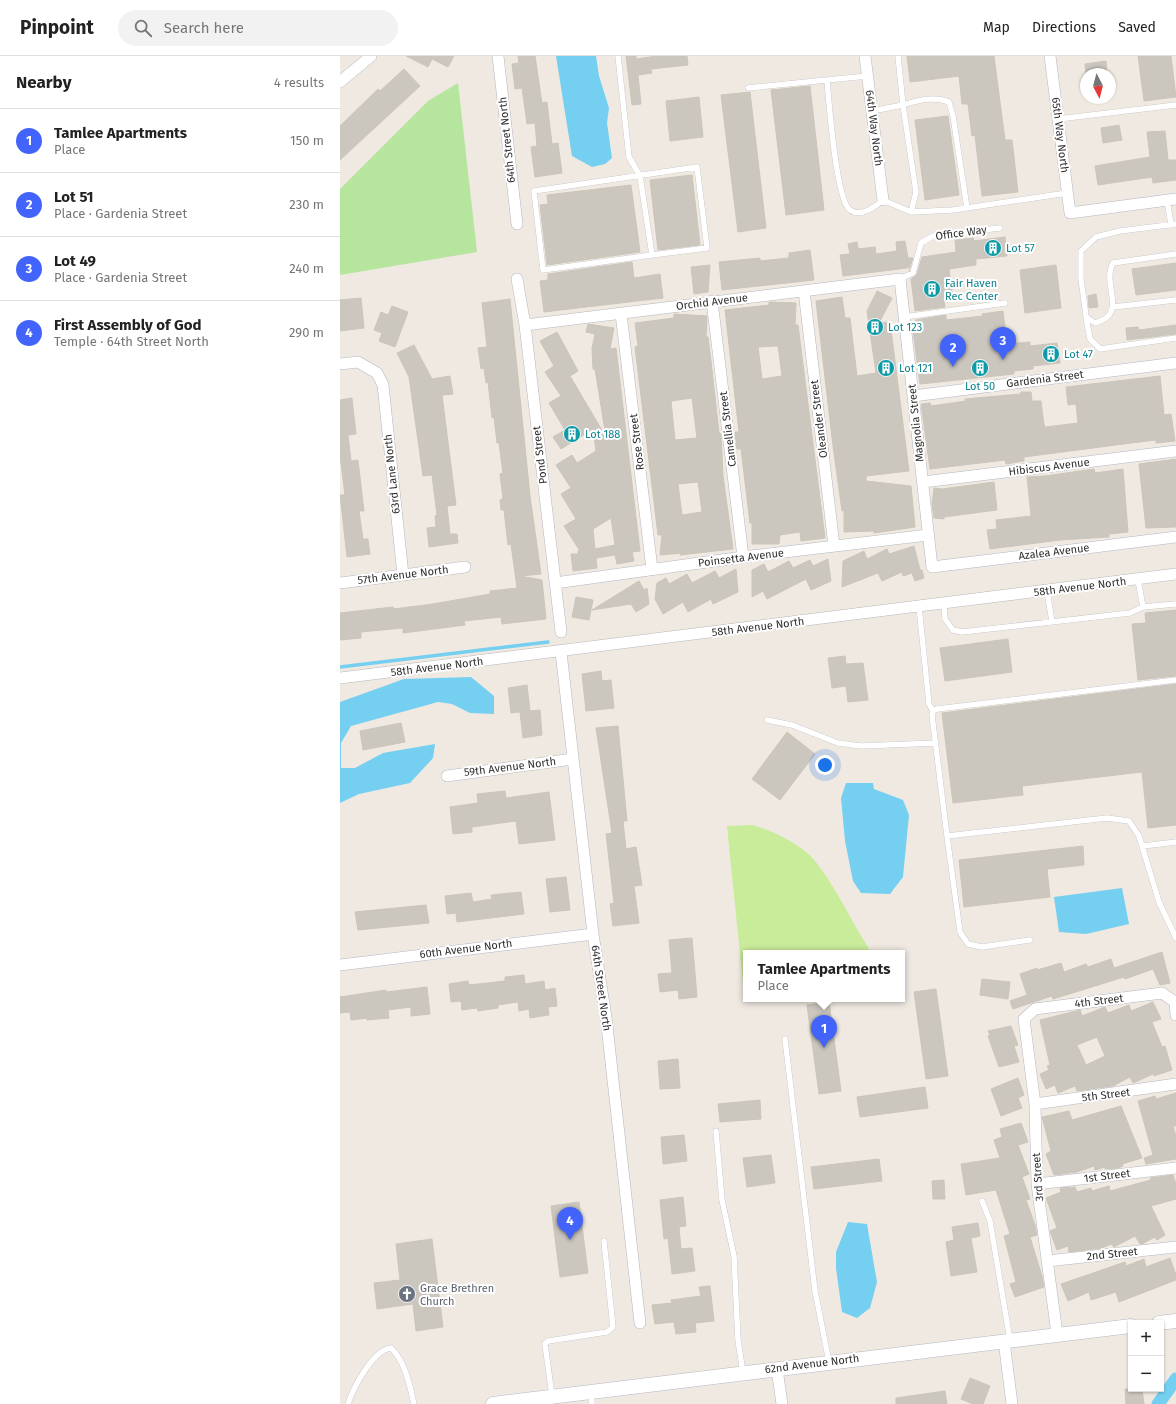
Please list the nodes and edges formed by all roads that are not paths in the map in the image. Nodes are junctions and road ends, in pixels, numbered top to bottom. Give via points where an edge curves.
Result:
1 (371, 56) edge
2 (498, 56) edge
3 (618, 56) edge
4 (865, 56) edge
5 (898, 56) edge
6 (1050, 56) edge
7 (867, 76) junction
8 (827, 80) junction
9 (340, 82) edge
10 (748, 88) dead end
11 (903, 105) junction
12 (1176, 105) edge
13 (872, 111) junction
14 (1058, 119) junction
15 (640, 176) junction
16 (1067, 193) junction
17 (1172, 199) edge
18 (883, 200) junction
19 (967, 208) junction
20 (911, 212) junction
21 (517, 224) dead end
22 (1173, 224) edge
23 (1000, 228) dead end
24 (1176, 254) edge
25 (652, 255) junction
26 (517, 279) dead end
27 (900, 279) junction
28 (804, 291) junction
29 (1176, 300) edge
30 (712, 301) junction
31 (1005, 303) dead end
32 (1113, 307) junction
33 (621, 314) junction
34 (904, 317) junction
35 (1086, 318) junction
36 (525, 325) junction
37 (1176, 338) edge
38 (1176, 363) edge
39 (340, 364) edge
40 (913, 396) junction
41 (1176, 451) edge
42 (922, 482) junction
43 (928, 535) junction
44 (1176, 536) edge
45 (834, 546) junction
46 (743, 557) junction
47 (465, 567) dead end
48 (932, 567) joint
49 (652, 570) junction
50 (1176, 574) edge
51 (403, 575) junction
52 (1138, 580) junction
53 (340, 583) edge
54 (555, 583) junction
55 (1047, 591) junction
56 (944, 604) junction
57 (1176, 604) edge
58 (919, 607) junction
59 (1143, 607) junction
60 (1052, 622) junction
61 (561, 632) dead end
62 (562, 652) junction
63 (340, 678) edge
64 (1176, 680) edge
65 (933, 712) junction
66 (767, 720) dead end
67 (936, 743) junction
68 (573, 759) junction
69 (447, 776) dead end
70 (947, 836) junction
71 (1176, 842) edge
72 (1143, 846) junction
73 (593, 934) junction
74 (1176, 938) edge
75 (1030, 940) dead end
76 (340, 965) edge
77 (1176, 1015) edge
78 (1024, 1019) joint
79 (785, 1039) dead end
80 (1176, 1084) edge
81 (1035, 1104) junction
82 (716, 1131) dead end
83 (1176, 1168) edge
84 (1037, 1184) junction
85 (982, 1201) dead end
86 (604, 1241) dead end
87 (1176, 1247) edge
88 (1047, 1261) junction
89 (1176, 1321) edge
90 (1164, 1322) edge
91 (640, 1323) dead end
92 (1128, 1326) edge
93 (1057, 1334) junction
94 (1007, 1340) junction
95 (829, 1362) junction
96 (777, 1368) junction
97 (743, 1373) junction
98 (552, 1397) junction
99 (591, 1398) edge
100 (348, 1404) edge
101 (414, 1404) edge
102 (493, 1404) edge
103 (782, 1404) edge
104 (1012, 1404) edge

1 - 9 street
2 - 21 street, 64th Street North
3 - 15 lane via 629,157
4 - 7 street, 64th Way North
5 - 11 lane
6 - 14 street, 65th Way North
7 - 8 lane
7 - 13 street, 64th Way North
8 - 10 lane
8 - 18 lane via 839,184 845,205 851,211 859,213 868,211
11 - 13 lane
11 - 19 lane via 940,98 949,102
11 - 20 lane via 916,192
12 - 14 lane
13 - 18 street, 64th Way North
14 - 16 street, 65th Way North
15 - 25 lane
15 - 25 lane via 697,167 707,248
15 - 25 lane via 534,191 543,270
16 - 17 street, 65th Way North via 1070,213
16 - 19 lane
17 - 22 lane
18 - 20 lane
19 - 20 lane
22 - 35 lane via 1096,237 1081,251 1081,279
23 - 27 lane, Office Way via 933,236 921,243 913,273
24 - 32 lane via 1114,264 1110,270
26 - 36 street, Pond Street
27 - 28 street, Orchid Avenue
27 - 34 street, Magnolia Street
28 - 30 street, Orchid Avenue
28 - 45 street, Oleander Street
29 - 32 lane
30 - 33 street, Orchid Avenue
30 - 46 street, Camellia Street
31 - 34 lane
32 - 35 lane via 1105,320 1095,323
33 - 36 street, Orchid Avenue
33 - 49 street, Rose Street
34 - 40 street, Magnolia Street
35 - 37 lane via 1090,338 1100,348
36 - 54 street, Pond Street
38 - 40 street, Gardenia Street
39 - 51 street, 63rd Lane North via 358,362 378,373 382,385
40 - 42 street, Magnolia Street
41 - 42 street, Hibiscus Avenue
42 - 43 street, Magnolia Street
43 - 45 street, Poinsetta Avenue
43 - 48 street, Magnolia Street
44 - 48 street, Azalea Avenue
45 - 46 street, Poinsetta Avenue
46 - 49 street, Poinsetta Avenue
47 - 51 street, 57th Avenue North
49 - 54 street, Poinsetta Avenue
50 - 52 street, 58th Avenue North
51 - 53 street, 57th Avenue North
52 - 55 street, 58th Avenue North
52 - 59 lane
54 - 61 street, Pond Street
55 - 56 street, 58th Avenue North
55 - 60 lane
56 - 58 street, 58th Avenue North
56 - 60 lane via 945,619 953,630 962,632
57 - 59 lane
58 - 62 street, 58th Avenue North
58 - 65 lane via 929,704
59 - 60 lane via 1130,613
62 - 63 street, 58th Avenue North
62 - 68 street, 64th Street North
64 - 65 lane via 937,709
65 - 67 lane
66 - 67 lane via 792,725 812,735 838,743 861,746
67 - 70 lane
68 - 69 street, 59th Avenue North
68 - 73 street, 64th Street North
70 - 72 lane via 1107,818 1129,821
70 - 75 lane via 960,932 968,944 982,947
71 - 72 lane
72 - 74 lane via 1159,902
73 - 76 street, 60th Avenue North
73 - 91 street, 64th Street North via 606,1018
77 - 78 street, 4th Street via 1175,1002 1162,993 1035,1009
78 - 81 street, 3rd Street
79 - 95 lane via 815,1291
80 - 81 street, 5th Street
81 - 84 street, 3rd Street
82 - 97 lane via 722,1200 734,1256 738,1340
83 - 84 street, 1st Street
84 - 88 street, 3rd Street
85 - 94 lane via 990,1221
86 - 98 lane via 613,1327 607,1332 548,1341 545,1344
87 - 88 street, 2nd Street
88 - 93 street, 3rd Street
89 - 90 street
92 - 93 street, 62nd Avenue North
93 - 94 street, 62nd Avenue North
94 - 95 street, 62nd Avenue North
94 - 104 street
95 - 96 street, 62nd Avenue North
96 - 97 street, 62nd Avenue North
96 - 103 street
97 - 99 street, 62nd Avenue North
98 - 99 street, 62nd Avenue North
98 - 102 street, 62nd Avenue North
100 - 101 lane via 352,1393 377,1356 385,1349 391,1348 408,1379

